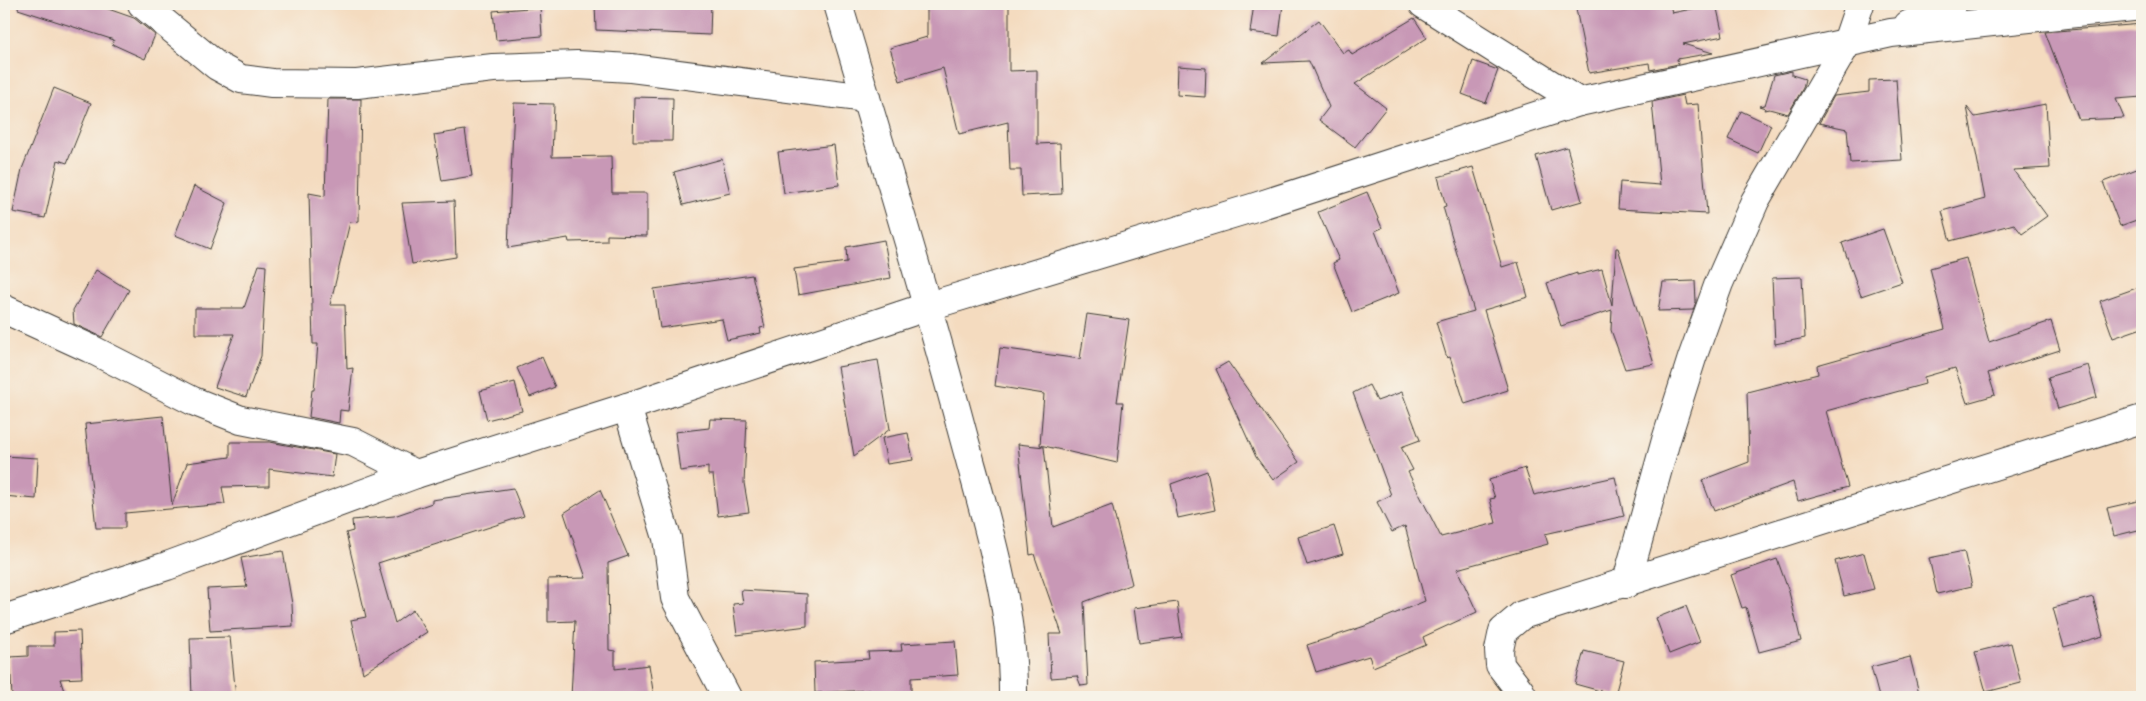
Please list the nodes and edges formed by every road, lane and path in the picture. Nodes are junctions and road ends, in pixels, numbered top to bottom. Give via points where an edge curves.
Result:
1 (142, 4) edge
2 (838, 4) edge
3 (1423, 4) edge
4 (1860, 4) edge
5 (1952, 4) edge
6 (2142, 6) edge
7 (1891, 33) junction
8 (1846, 45) junction
9 (866, 98) junction
10 (1579, 102) junction
11 (929, 306) junction
12 (4, 309) edge
13 (627, 407) junction
14 (2142, 419) edge
15 (416, 474) junction
16 (1626, 584) junction
17 (4, 619) edge
18 (1514, 695) edge
19 (727, 697) edge
20 (1013, 697) edge

1 - 9 street via 217,66 241,79 272,83 357,84 493,68 577,65 649,70
2 - 9 street
3 - 10 street
4 - 8 street
5 - 7 street
6 - 7 street
7 - 8 street
8 - 10 street
8 - 16 street via 1755,201 1719,283 1666,440
9 - 11 street
10 - 11 street via 1252,208
11 - 13 street
11 - 20 street via 1006,602 1013,662
12 - 15 street via 217,411 241,420 353,442
13 - 15 street
13 - 19 street via 667,538 675,598
14 - 16 street
15 - 17 street via 167,566
16 - 18 street via 1522,615 1503,630 1500,665

